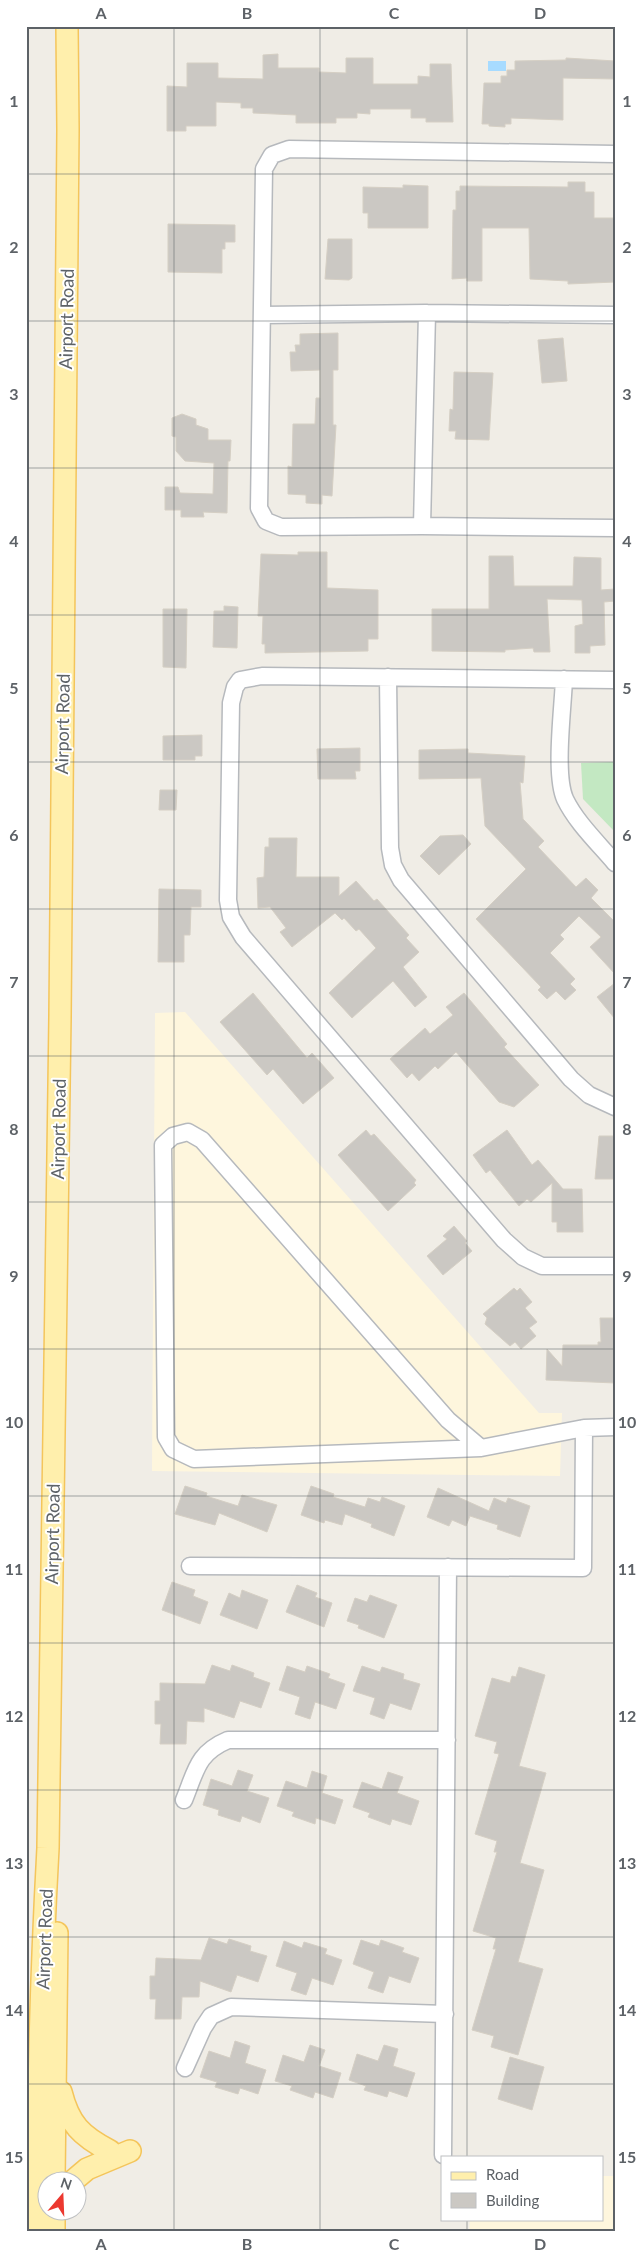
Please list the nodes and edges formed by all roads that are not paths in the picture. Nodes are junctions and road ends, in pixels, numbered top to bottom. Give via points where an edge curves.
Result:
1 (66, 26) edge
2 (615, 154) edge
3 (427, 313) junction
4 (263, 315) junction
5 (615, 315) edge
6 (422, 526) junction
7 (615, 528) edge
8 (388, 677) junction
9 (564, 679) junction
10 (615, 680) edge
11 (615, 863) edge
12 (615, 1107) edge
13 (615, 1266) edge
14 (615, 1427) edge
15 (584, 1428) junction
16 (481, 1448) junction
17 (190, 1566) dead end
18 (448, 1567) junction
19 (447, 1740) junction
20 (184, 1800) dead end
21 (48, 1848) junction
22 (444, 2014) junction
23 (185, 2068) dead end
24 (56, 2070) junction
25 (443, 2155) dead end
26 (54, 2170) edge
27 (86, 2170) edge
28 (39, 2232) edge

1 - 21 main road, Airport Road via 68,130 60,1007
2 - 4 street via 289,149 272,155 264,169
3 - 4 street
3 - 5 street
3 - 6 street
4 - 6 street via 259,508 266,521 281,528
6 - 7 street
8 - 9 street
8 - 12 street via 390,848 393,865 401,880 571,1079 589,1095
8 - 13 street via 262,676 240,680 234,687 229,792 228,900 231,917 249,944 523,1257 542,1266
9 - 10 street
9 - 11 street via 560,754 564,797
14 - 15 street
15 - 16 street
15 - 18 street via 584,1568
16 - 16 street via 194,1459 173,1449 166,1438 163,1146 173,1136 188,1132 202,1140 448,1420
17 - 18 street
18 - 19 street
19 - 20 street via 228,1740 212,1747 202,1758
19 - 22 street
21 - 24 main road via 58,1940
21 - 28 main road, Airport Road via 43,1940
22 - 23 street via 231,2007 212,2016
22 - 25 street
24 - 26 main road
24 - 27 main road via 71,2120 86,2136 120,2151

